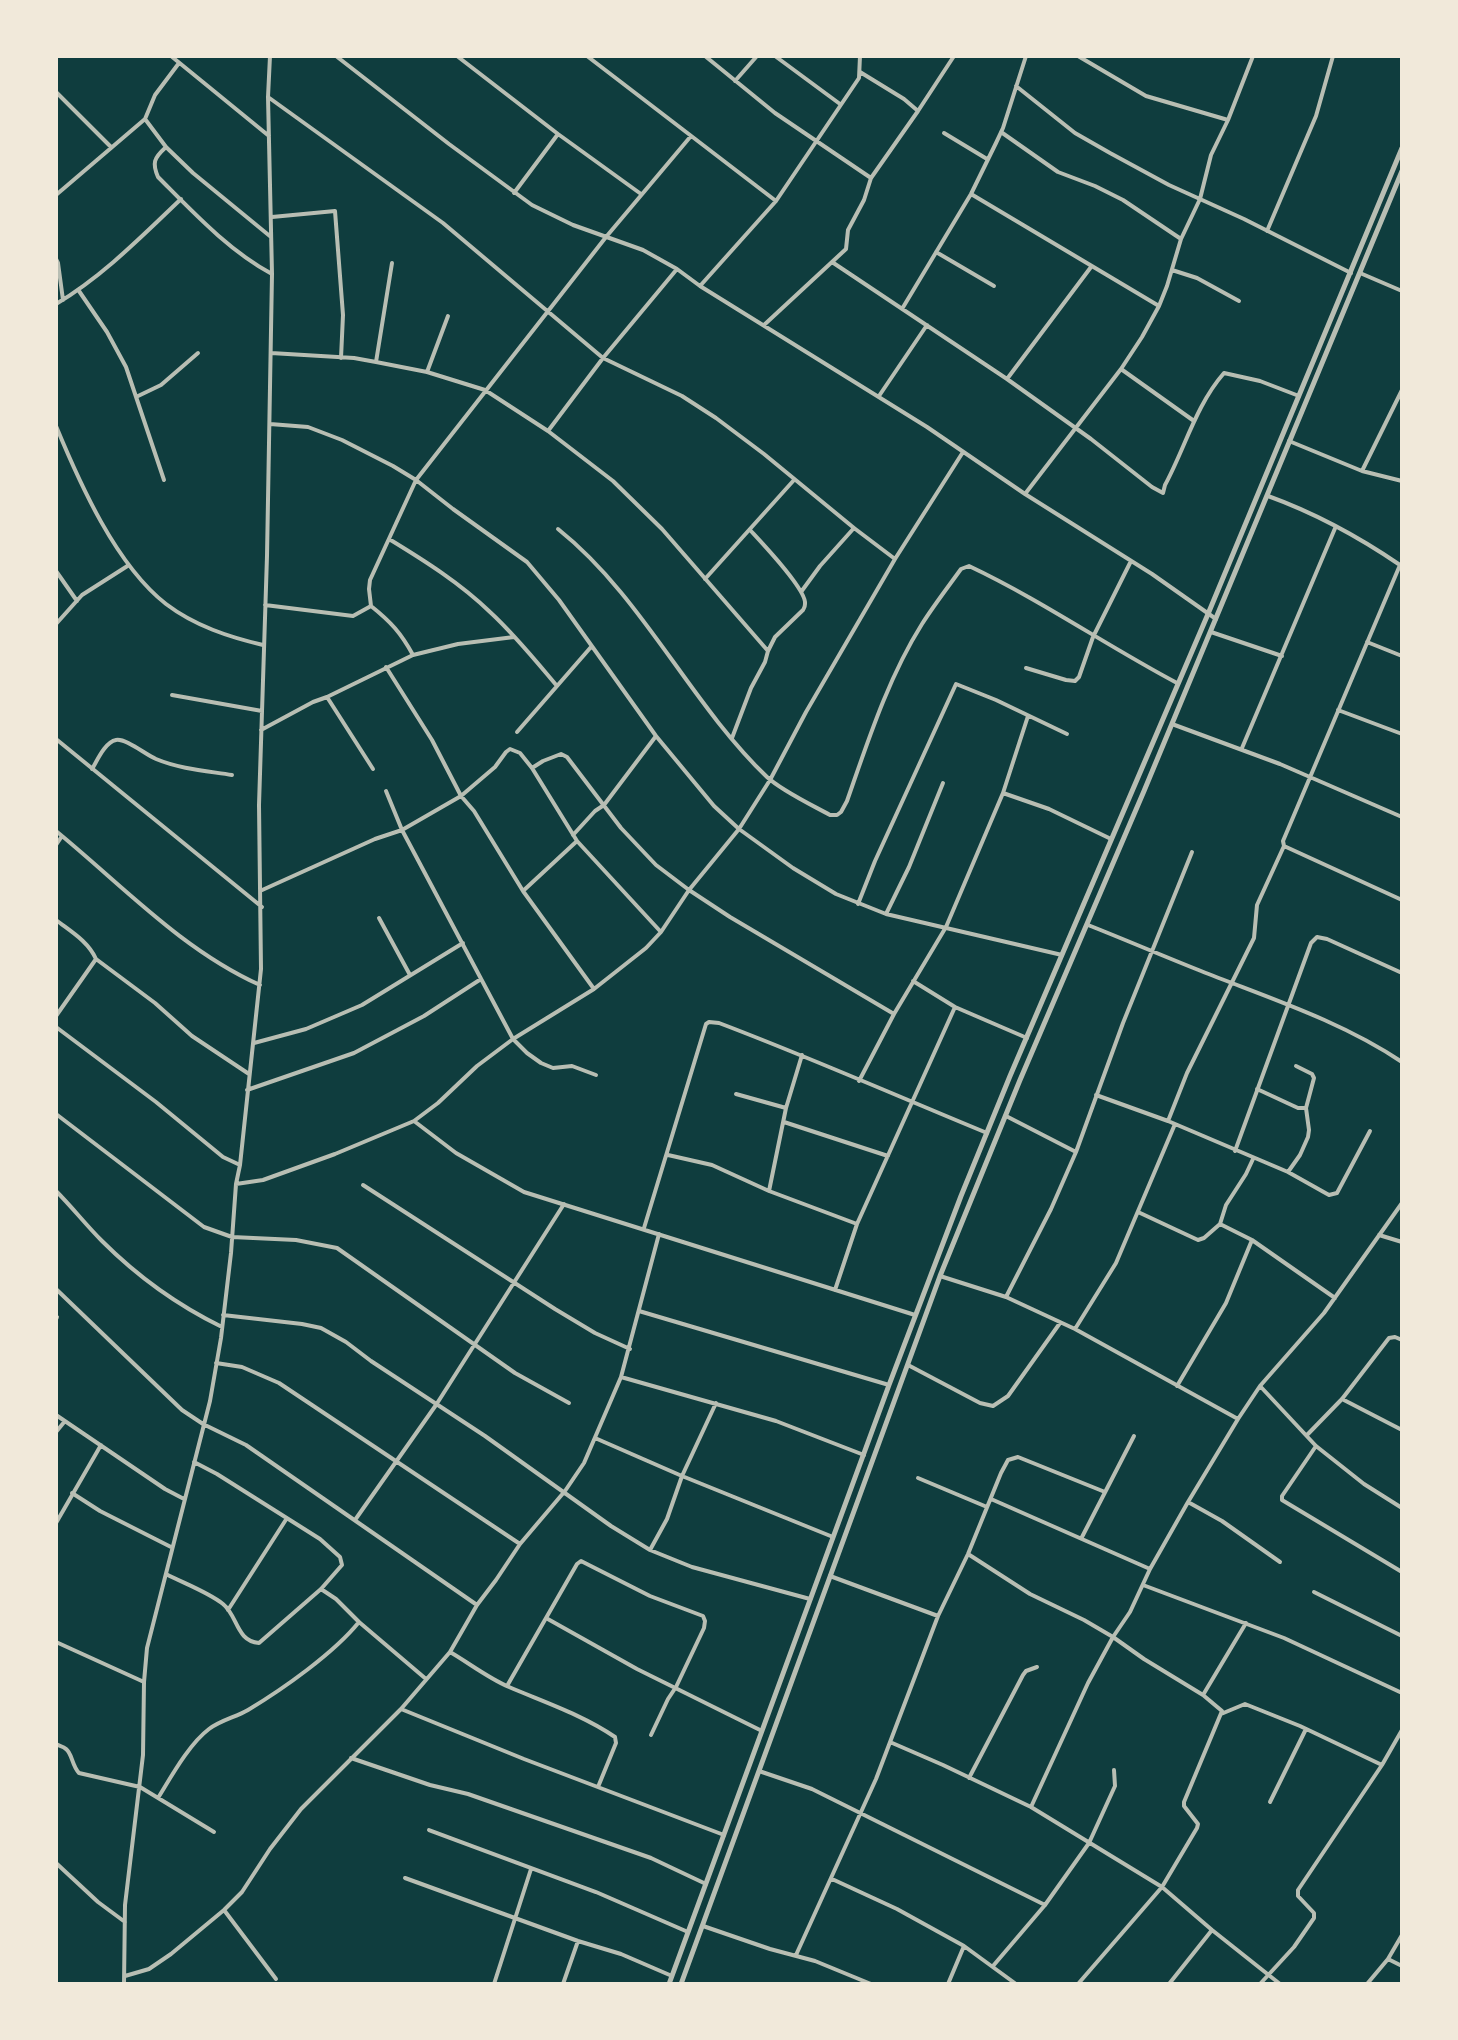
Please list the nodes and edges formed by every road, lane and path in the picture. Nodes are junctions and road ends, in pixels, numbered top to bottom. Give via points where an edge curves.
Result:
1 (171, 56) edge
2 (270, 56) edge
3 (336, 56) edge
4 (457, 56) edge
5 (587, 56) edge
6 (705, 56) edge
7 (757, 56) edge
8 (775, 56) edge
9 (860, 56) edge
10 (1026, 56) edge
11 (1078, 56) edge
12 (1253, 56) edge
13 (1333, 56) edge
14 (951, 57) edge
15 (179, 63) junction
16 (860, 72) junction
17 (735, 81) junction
18 (1016, 86) junction
19 (56, 92) edge
20 (268, 97) junction
21 (840, 104) junction
22 (918, 111) junction
23 (145, 119) junction
24 (1228, 120) junction
25 (1001, 132) junction
26 (944, 133) dead end
27 (558, 134) junction
28 (269, 136) junction
29 (691, 136) junction
30 (818, 142) junction
31 (166, 147) junction
32 (111, 148) junction
33 (1402, 148) edge
34 (987, 159) junction
35 (1402, 171) edge
36 (871, 178) junction
37 (1400, 183) edge
38 (514, 193) junction
39 (641, 194) junction
40 (971, 194) junction
41 (56, 195) edge
42 (181, 199) junction
43 (1200, 199) junction
44 (776, 201) junction
45 (271, 217) junction
46 (1267, 231) junction
47 (271, 237) junction
48 (606, 237) junction
49 (1181, 239) junction
50 (936, 252) junction
51 (56, 259) edge
52 (832, 262) junction
53 (392, 263) dead end
54 (1091, 267) junction
55 (677, 269) junction
56 (1172, 270) junction
57 (1351, 273) junction
58 (1360, 273) junction
59 (272, 274) junction
60 (700, 286) junction
61 (994, 286) dead end
62 (79, 291) junction
63 (1402, 291) edge
64 (63, 300) junction
65 (1239, 301) dead end
66 (56, 304) edge
67 (1159, 306) junction
68 (902, 309) junction
69 (547, 311) junction
70 (448, 316) dead end
71 (764, 325) junction
72 (927, 325) junction
73 (198, 353) dead end
74 (271, 353) junction
75 (341, 358) junction
76 (603, 358) junction
77 (376, 362) junction
78 (1121, 369) junction
79 (427, 372) junction
80 (1007, 379) junction
81 (485, 390) junction
82 (1402, 390) edge
83 (878, 396) junction
84 (1299, 396) junction
85 (136, 397) junction
86 (1194, 421) junction
87 (270, 424) junction
88 (56, 426) edge
89 (1076, 430) junction
90 (548, 431) junction
91 (1289, 441) junction
92 (963, 452) junction
93 (1362, 471) junction
94 (164, 480) dead end
95 (416, 480) junction
96 (794, 480) junction
97 (1402, 481) edge
98 (1025, 494) junction
99 (1268, 496) junction
100 (1336, 526) junction
101 (854, 528) junction
102 (558, 529) dead end
103 (750, 530) junction
104 (389, 539) junction
105 (895, 559) junction
106 (1131, 561) junction
107 (129, 565) junction
108 (1401, 566) edge
109 (56, 571) edge
110 (704, 579) junction
111 (801, 592) junction
112 (77, 601) junction
113 (265, 605) junction
114 (371, 606) junction
115 (1208, 614) junction
116 (1216, 619) junction
117 (56, 624) edge
118 (1211, 632) junction
119 (514, 637) junction
120 (1093, 637) junction
121 (1367, 642) junction
122 (263, 645) junction
123 (591, 647) junction
124 (768, 651) junction
125 (413, 655) junction
126 (1282, 656) junction
127 (1402, 656) edge
128 (386, 667) junction
129 (1026, 668) dead end
130 (1177, 683) junction
131 (557, 686) junction
132 (172, 695) dead end
133 (327, 697) junction
134 (1338, 710) junction
135 (262, 711) junction
136 (1028, 716) junction
137 (1172, 724) junction
138 (261, 730) junction
139 (517, 732) dead end
140 (1067, 734) dead end
141 (1402, 734) edge
142 (656, 736) junction
143 (731, 738) junction
144 (56, 739) edge
145 (1242, 748) junction
146 (532, 768) junction
147 (92, 769) junction
148 (373, 769) dead end
149 (232, 775) dead end
150 (1309, 777) junction
151 (770, 780) junction
152 (943, 783) dead end
153 (386, 791) dead end
154 (1003, 793) junction
155 (461, 796) junction
156 (604, 805) junction
157 (1402, 817) edge
158 (739, 829) junction
159 (402, 830) junction
160 (56, 831) edge
161 (573, 835) junction
162 (62, 836) junction
163 (1111, 839) junction
164 (577, 841) junction
165 (56, 845) edge
166 (1284, 846) junction
167 (1192, 852) dead end
168 (689, 890) junction
169 (260, 891) junction
170 (523, 891) junction
171 (1402, 900) edge
172 (858, 904) junction
173 (262, 907) junction
174 (886, 914) junction
175 (379, 918) dead end
176 (56, 920) edge
177 (1088, 925) junction
178 (946, 927) junction
179 (661, 932) junction
180 (463, 943) junction
181 (1152, 952) junction
182 (1062, 955) junction
183 (96, 959) junction
184 (1402, 973) edge
185 (410, 975) junction
186 (481, 979) junction
187 (913, 981) junction
188 (1233, 982) junction
189 (260, 985) junction
190 (594, 989) junction
191 (1290, 1006) junction
192 (955, 1007) junction
193 (894, 1014) junction
194 (56, 1016) edge
195 (56, 1027) edge
196 (1027, 1038) junction
197 (513, 1039) junction
198 (253, 1044) junction
199 (802, 1055) junction
200 (1402, 1062) edge
201 (1296, 1066) dead end
202 (249, 1074) junction
203 (596, 1075) dead end
204 (1010, 1076) junction
205 (1020, 1080) junction
206 (859, 1081) junction
207 (1257, 1089) junction
208 (247, 1090) junction
209 (736, 1094) dead end
210 (1096, 1095) junction
211 (913, 1103) junction
212 (786, 1108) junction
213 (1306, 1108) junction
214 (56, 1114) edge
215 (1006, 1116) junction
216 (414, 1121) junction
217 (1168, 1121) junction
218 (783, 1122) junction
219 (1175, 1124) junction
220 (1370, 1131) dead end
221 (987, 1133) junction
222 (1235, 1151) junction
223 (1076, 1152) junction
224 (667, 1154) junction
225 (888, 1156) junction
226 (1253, 1159) junction
227 (240, 1165) junction
228 (1288, 1172) junction
229 (236, 1184) junction
230 (363, 1185) dead end
231 (56, 1191) edge
232 (769, 1191) junction
233 (1402, 1203) edge
234 (564, 1204) junction
235 (1138, 1212) junction
236 (857, 1224) junction
237 (1220, 1224) junction
238 (644, 1228) junction
239 (659, 1234) junction
240 (1379, 1235) junction
241 (232, 1237) junction
242 (1252, 1240) junction
243 (1402, 1242) edge
244 (940, 1276) junction
245 (514, 1283) junction
246 (56, 1289) edge
247 (835, 1290) junction
248 (1006, 1297) junction
249 (1335, 1298) junction
250 (639, 1311) junction
251 (223, 1315) junction
252 (915, 1315) junction
253 (1060, 1323) junction
254 (222, 1327) junction
255 (1075, 1329) junction
256 (1402, 1340) edge
257 (474, 1344) junction
258 (630, 1349) junction
259 (216, 1363) junction
260 (908, 1365) junction
261 (621, 1377) junction
262 (889, 1385) junction
263 (1177, 1386) junction
264 (1260, 1386) junction
265 (899, 1389) junction
266 (1342, 1399) junction
267 (569, 1403) dead end
268 (716, 1403) junction
269 (436, 1405) junction
270 (56, 1415) edge
271 (1238, 1419) junction
272 (65, 1421) junction
273 (203, 1424) junction
274 (1402, 1430) edge
275 (56, 1432) edge
276 (1307, 1435) junction
277 (1134, 1436) dead end
278 (594, 1438) junction
279 (101, 1445) junction
280 (1316, 1446) junction
281 (864, 1455) junction
282 (194, 1462) junction
283 (395, 1462) junction
284 (682, 1476) junction
285 (918, 1478) dead end
286 (565, 1491) junction
287 (1105, 1492) junction
288 (72, 1493) junction
289 (184, 1499) junction
290 (991, 1499) junction
291 (1188, 1502) junction
292 (987, 1507) junction
293 (1402, 1508) edge
294 (287, 1518) junction
295 (355, 1520) junction
296 (56, 1523) edge
297 (833, 1537) junction
298 (1082, 1537) junction
299 (520, 1544) junction
300 (171, 1547) junction
301 (650, 1550) junction
302 (968, 1554) junction
303 (1280, 1562) dead end
304 (1150, 1569) junction
305 (1402, 1572) edge
306 (165, 1574) junction
307 (830, 1576) junction
308 (1143, 1585) junction
309 (321, 1589) junction
310 (1314, 1592) dead end
311 (810, 1599) junction
312 (477, 1605) junction
313 (228, 1610) junction
314 (938, 1616) junction
315 (546, 1618) junction
316 (359, 1622) junction
317 (1246, 1623) junction
318 (1402, 1636) edge
319 (1113, 1637) junction
320 (56, 1642) edge
321 (450, 1652) junction
322 (1037, 1667) dead end
323 (426, 1679) junction
324 (144, 1682) junction
325 (507, 1686) junction
326 (676, 1687) junction
327 (1402, 1693) edge
328 (1203, 1695) junction
329 (401, 1709) junction
330 (1221, 1714) junction
331 (767, 1717) junction
332 (777, 1721) junction
333 (1306, 1729) junction
334 (1402, 1730) edge
335 (762, 1731) junction
336 (651, 1735) dead end
337 (890, 1742) junction
338 (56, 1744) edge
339 (351, 1758) junction
340 (1382, 1765) junction
341 (1114, 1770) dead end
342 (759, 1771) junction
343 (969, 1778) junction
344 (140, 1787) junction
345 (598, 1788) junction
346 (158, 1798) junction
347 (1270, 1802) dead end
348 (1031, 1807) junction
349 (861, 1814) junction
350 (429, 1830) dead end
351 (214, 1832) dead end
352 (724, 1835) junction
353 (1089, 1843) junction
354 (56, 1863) edge
355 (531, 1869) junction
356 (405, 1878) dead end
357 (832, 1879) junction
358 (706, 1884) junction
359 (1162, 1887) junction
360 (1045, 1905) junction
361 (224, 1910) junction
362 (516, 1919) junction
363 (125, 1922) junction
364 (703, 1926) junction
365 (1212, 1930) junction
366 (688, 1932) junction
367 (1402, 1935) edge
368 (578, 1941) junction
369 (964, 1946) junction
370 (796, 1955) junction
371 (1388, 1959) junction
372 (993, 1966) junction
373 (1402, 1966) edge
374 (1268, 1974) junction
375 (124, 1976) junction
376 (672, 1976) junction
377 (276, 1979) dead end
378 (124, 1984) edge
379 (494, 1984) edge
380 (563, 1984) edge
381 (669, 1984) edge
382 (681, 1984) edge
383 (870, 1984) edge
384 (948, 1984) edge
385 (1016, 1984) edge
386 (1078, 1984) edge
387 (1169, 1984) edge
388 (1260, 1984) edge
389 (1280, 1984) edge
390 (1367, 1984) edge

1 - 15 street
2 - 20 street
3 - 38 street
4 - 27 street
5 - 29 street
6 - 17 street
7 - 17 street
8 - 21 street
9 - 16 street
10 - 18 street
11 - 24 street via 1146,96
12 - 24 street
13 - 46 street via 1316,116
14 - 22 street
15 - 23 street
15 - 28 street
16 - 21 street
16 - 22 street
17 - 30 street
18 - 25 street
18 - 43 street via 1089,142
19 - 32 street
20 - 28 street
20 - 69 street via 443,223
21 - 30 street
22 - 36 street
23 - 31 street
23 - 32 street
24 - 43 street via 1211,155
25 - 34 street
25 - 49 street via 1058,172 1112,194
26 - 34 street
27 - 38 street
27 - 39 street
28 - 45 street
29 - 39 street
29 - 44 street
30 - 36 street
30 - 44 street
31 - 42 street via 154,167
31 - 47 street
32 - 41 street
33 - 57 street
34 - 40 street
35 - 37 street
36 - 52 street via 848,230 846,249
37 - 58 street
38 - 48 street
39 - 48 street
40 - 50 street
40 - 54 street
42 - 59 street via 228,245
42 - 62 street
43 - 46 street
43 - 49 street
44 - 60 street
45 - 47 street
45 - 75 street via 335,211
46 - 57 street
47 - 59 street
48 - 55 street
48 - 69 street
49 - 56 street
50 - 61 street
50 - 68 street
51 - 64 street
52 - 68 street
52 - 71 street
53 - 77 street
54 - 67 street
54 - 80 street
55 - 60 street
55 - 76 street
56 - 65 street
56 - 67 street
57 - 84 street
58 - 63 street
58 - 91 street
59 - 74 street
60 - 71 street
62 - 64 street
62 - 85 street via 126,367
64 - 66 street
67 - 78 street
68 - 72 street
69 - 76 street
69 - 81 street
70 - 79 street
71 - 83 street
72 - 80 street
72 - 83 street
73 - 85 street via 161,385
74 - 75 street
74 - 87 street
75 - 77 street
76 - 90 street
76 - 96 street via 698,406
77 - 79 street
78 - 86 street
78 - 89 street
79 - 81 street
80 - 89 street
81 - 90 street
81 - 95 street
82 - 93 street
83 - 92 street
84 - 86 street via 1224,373
84 - 115 street
85 - 94 street
86 - 89 street via 1163,493
87 - 95 street via 308,427
87 - 113 street
88 - 107 street via 74,470
89 - 98 street
90 - 110 street via 621,488
91 - 93 street
91 - 99 street
92 - 98 street
92 - 105 street
93 - 97 street
95 - 104 street
95 - 123 street via 527,562
96 - 101 street
96 - 103 street
98 - 106 street
99 - 100 street
99 - 116 street
100 - 108 street
100 - 126 street
101 - 105 street
101 - 111 street
102 - 143 street via 599,566
103 - 110 street
103 - 111 street
104 - 114 street via 370,580
104 - 119 street via 465,590
105 - 151 street
106 - 115 street
106 - 120 street
107 - 112 street
107 - 122 street via 166,604 188,618
108 - 121 street
109 - 112 street
110 - 124 street
111 - 124 street via 803,610
112 - 117 street
113 - 114 street via 350,616
113 - 122 street
114 - 125 street via 404,637
115 - 116 street
115 - 130 street
116 - 118 street
118 - 126 street
118 - 137 street
119 - 125 street
119 - 131 street
120 - 129 street via 1075,681
120 - 130 street
120 - 151 street via 1014,588 969,566 961,569 906,652 841,812 830,815
121 - 127 street
121 - 134 street
122 - 135 street
123 - 131 street
123 - 142 street
124 - 143 street
125 - 128 street
126 - 145 street
128 - 133 street
128 - 155 street
130 - 163 street
131 - 139 street
132 - 135 street
133 - 138 street
133 - 148 street
134 - 141 street
134 - 150 street
135 - 138 street
136 - 140 street
136 - 154 street
136 - 172 street via 956,684
137 - 145 street
137 - 177 street
138 - 169 street
142 - 156 street
142 - 158 street
143 - 151 street
144 - 147 street
145 - 150 street
146 - 155 street via 510,749
146 - 156 street via 561,754 567,757
146 - 161 street
147 - 149 street via 109,743 121,740 155,759
147 - 173 street
150 - 157 street
150 - 166 street
151 - 158 street
152 - 174 street
153 - 159 street
154 - 163 street
154 - 178 street
155 - 159 street
155 - 170 street
156 - 161 street
156 - 168 street via 656,865
158 - 168 street
158 - 172 street via 818,884
159 - 169 street
159 - 180 street
160 - 162 street
161 - 164 street
162 - 165 street
162 - 189 street via 162,922 223,966
163 - 182 street
164 - 170 street
164 - 179 street
166 - 171 street
166 - 188 street via 1257,905 1254,938
167 - 181 street
168 - 179 street
168 - 193 street
169 - 173 street
170 - 190 street
172 - 174 street
173 - 189 street
174 - 178 street
175 - 185 street
176 - 183 street
177 - 181 street
177 - 205 street
178 - 182 street
178 - 187 street
179 - 190 street
180 - 185 street
180 - 186 street
181 - 188 street
181 - 210 street
182 - 196 street
183 - 194 street
183 - 202 street
184 - 191 street via 1317,937
185 - 198 street via 362,1005
186 - 197 street
186 - 208 street via 354,1053
187 - 192 street
187 - 193 street
188 - 191 street
188 - 217 street
189 - 198 street
190 - 197 street
191 - 200 street
191 - 207 street
192 - 196 street
192 - 211 street
193 - 206 street
195 - 227 street
196 - 204 street
197 - 203 street via 541,1063
197 - 216 street
198 - 202 street
199 - 206 street
199 - 212 street
199 - 224 street via 719,1023 706,1024
201 - 213 street via 1313,1075
202 - 208 street
204 - 205 street
204 - 221 street
205 - 215 street
206 - 211 street
207 - 213 street
207 - 222 street
208 - 227 street
209 - 212 street
210 - 217 street
210 - 223 street
211 - 221 street
211 - 225 street
212 - 218 street
213 - 228 street via 1308,1137
214 - 241 street via 204,1227
215 - 223 street
215 - 244 street
216 - 229 street via 263,1180
216 - 234 street via 490,1175
217 - 219 street
218 - 225 street
218 - 232 street
219 - 222 street
219 - 235 street
220 - 228 street via 1334,1195
221 - 252 street
222 - 226 street
223 - 248 street
224 - 232 street via 712,1165
224 - 238 street
225 - 236 street
226 - 228 street
226 - 237 street
227 - 229 street
229 - 241 street
230 - 245 street
231 - 254 street via 122,1261
232 - 236 street
233 - 240 street
234 - 238 street
234 - 245 street
235 - 237 street via 1198,1240
235 - 255 street via 1116,1263
236 - 247 street
237 - 242 street
238 - 239 street
239 - 247 street
239 - 250 street
240 - 243 street
240 - 249 street
241 - 251 street
241 - 257 street via 337,1248
242 - 249 street
242 - 263 street via 1226,1303
244 - 248 street
244 - 260 street
245 - 257 street
245 - 258 street
246 - 273 street
247 - 252 street
248 - 253 street
249 - 264 street
250 - 258 street
250 - 262 street
251 - 254 street
251 - 269 street via 321,1328
252 - 262 street
253 - 255 street
253 - 260 street via 1008,1396 993,1406
254 - 259 street
255 - 263 street
256 - 266 street via 1389,1338
257 - 267 street
257 - 269 street
258 - 261 street
259 - 273 street
259 - 283 street via 270,1378
260 - 265 street
261 - 268 street
261 - 278 street
262 - 265 street
262 - 281 street
263 - 271 street
264 - 271 street
264 - 276 street
265 - 307 street
266 - 274 street
266 - 276 street
268 - 281 street
268 - 284 street
269 - 283 street
269 - 286 street
270 - 272 street
271 - 291 street
272 - 275 street
272 - 279 street
273 - 282 street
273 - 295 street via 246,1445
276 - 280 street
277 - 287 street
278 - 284 street
278 - 286 street
279 - 288 street
279 - 289 street
280 - 293 street
280 - 305 street via 1282,1500
281 - 297 street
282 - 289 street
282 - 294 street
283 - 295 street
283 - 299 street
284 - 297 street
284 - 301 street
285 - 292 street
286 - 299 street
286 - 301 street
287 - 290 street via 1018,1457 1008,1460
287 - 298 street
288 - 296 street
288 - 300 street
289 - 300 street
290 - 292 street
290 - 298 street
291 - 303 street
291 - 304 street
292 - 302 street
294 - 309 street via 340,1557 342,1565
294 - 313 street
295 - 312 street
297 - 311 street
298 - 304 street
299 - 312 street
300 - 306 street
301 - 311 street
302 - 314 street
302 - 319 street
304 - 308 street
306 - 313 street
306 - 324 street
307 - 314 street
307 - 332 street
308 - 317 street
308 - 319 street
309 - 313 street via 259,1643 238,1630
309 - 316 street
310 - 318 street
311 - 331 street
312 - 321 street
314 - 337 street
315 - 325 street
315 - 326 street
315 - 326 street via 581,1561 703,1616 704,1628
316 - 323 street
316 - 346 street via 273,1693 210,1729
317 - 327 street
317 - 328 street
319 - 328 street
319 - 348 street
320 - 324 street
321 - 323 street
321 - 325 street
322 - 343 street via 1023,1675
323 - 329 street
324 - 344 street
325 - 345 street via 615,1737
326 - 335 street
326 - 336 street
328 - 330 street
329 - 339 street
329 - 345 street
330 - 333 street via 1245,1704
330 - 359 street via 1184,1802 1198,1826
331 - 332 street
331 - 335 street
332 - 342 street
333 - 340 street
333 - 347 street
334 - 340 street
335 - 352 street
337 - 343 street
337 - 349 street
338 - 344 street via 69,1752 79,1773
339 - 358 street via 637,1853
339 - 361 street via 301,1809
340 - 374 street via 1298,1890 1314,1918
341 - 353 street via 1115,1786
342 - 349 street via 812,1789
342 - 364 street
343 - 348 street
344 - 346 street
344 - 363 street
345 - 352 street
346 - 351 street
348 - 353 street
349 - 357 street
349 - 360 street
350 - 355 street
352 - 358 street
353 - 359 street
353 - 360 street
354 - 363 street
355 - 362 street
355 - 366 street
356 - 362 street
357 - 369 street
357 - 370 street
358 - 366 street
359 - 365 street
359 - 386 street
360 - 372 street
361 - 375 street via 160,1962
361 - 377 street
362 - 368 street
362 - 379 street
363 - 375 street
364 - 370 street
364 - 382 street
365 - 374 street
365 - 387 street
366 - 376 street
367 - 371 street
368 - 376 street
368 - 380 street
369 - 372 street
369 - 384 street
370 - 383 street
371 - 373 street
371 - 390 street
372 - 385 street
374 - 388 street
374 - 389 street
375 - 378 street
376 - 381 street

